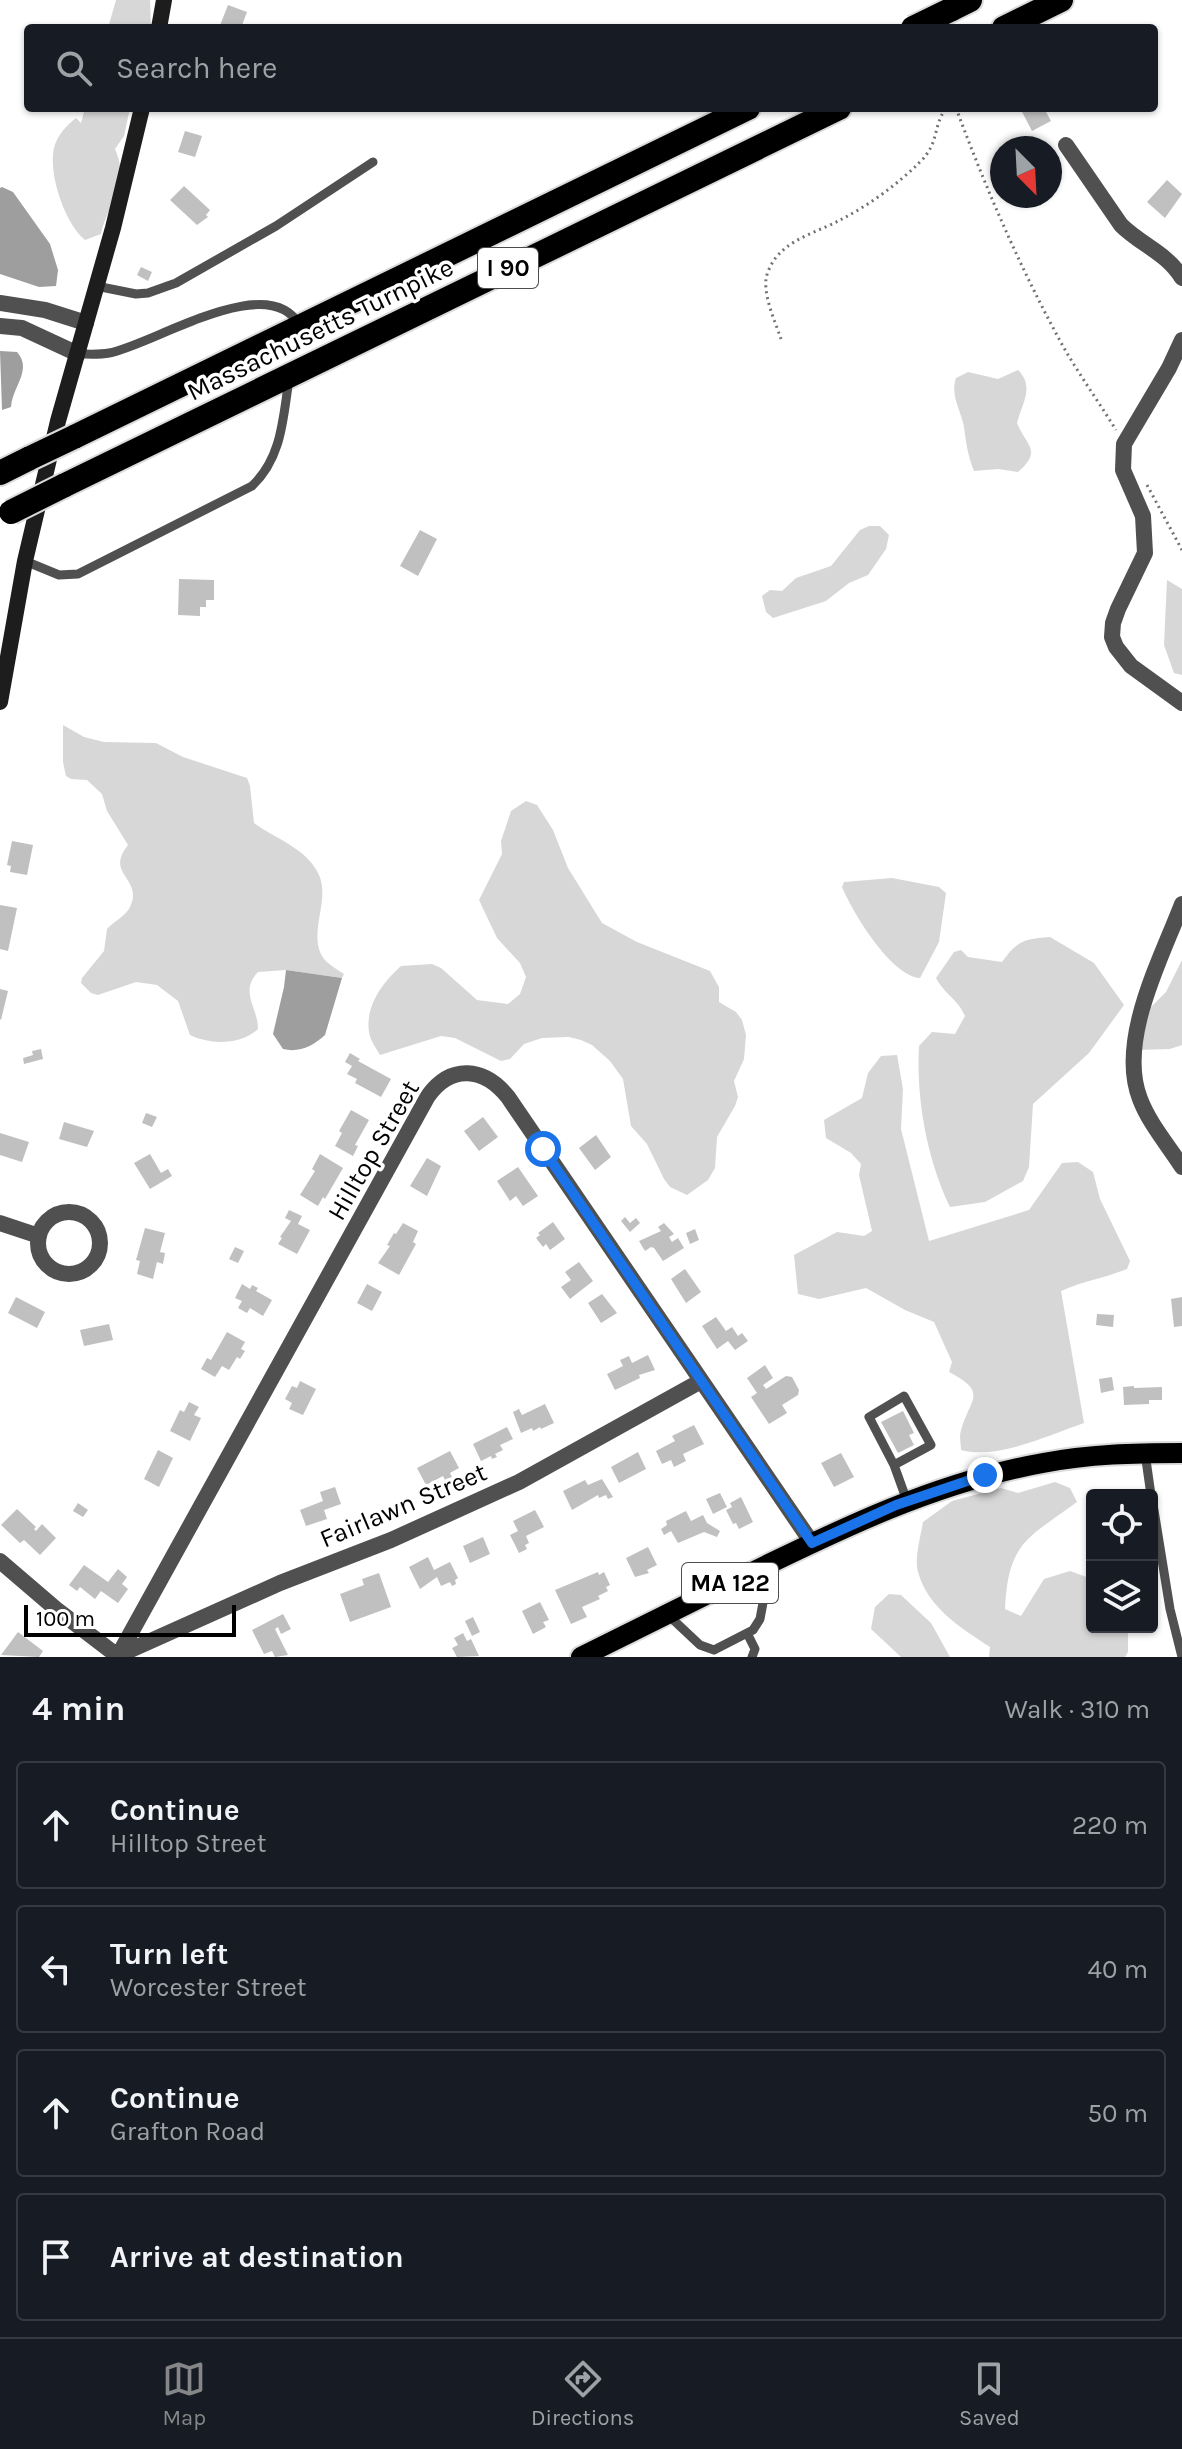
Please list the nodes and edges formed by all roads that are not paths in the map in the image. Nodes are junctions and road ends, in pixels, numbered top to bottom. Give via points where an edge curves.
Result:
1 (164, 0) edge
2 (1061, 0) edge
3 (960, 5) edge
4 (160, 24) edge
5 (921, 24) edge
6 (1012, 24) edge
7 (141, 112) edge
8 (740, 112) edge
9 (831, 112) edge
10 (1066, 145) dead end
11 (373, 162) dead end
12 (1182, 278) edge
13 (96, 286) junction
14 (0, 303) edge
15 (86, 323) junction
16 (0, 326) edge
17 (300, 326) junction
18 (1182, 340) edge
19 (78, 354) junction
20 (290, 376) junction
21 (0, 473) edge
22 (5, 515) edge
23 (25, 561) junction
24 (0, 702) edge
25 (1182, 703) edge
26 (1182, 904) edge
27 (1182, 1167) edge
28 (0, 1223) edge
29 (39, 1236) dead end
30 (701, 1381) junction
31 (1145, 1453) junction
32 (1182, 1453) edge
33 (894, 1465) junction
34 (1151, 1489) edge
35 (907, 1501) junction
36 (1158, 1534) edge
37 (812, 1543) junction
38 (0, 1561) edge
39 (770, 1564) junction
40 (667, 1614) junction
41 (747, 1633) junction
42 (716, 1654) edge
43 (117, 1657) edge
44 (581, 1657) edge
45 (752, 1657) edge
46 (1182, 1657) edge

1 - 4 street
2 - 6 highway
3 - 5 highway, bridge
7 - 13 street
8 - 17 highway, Massachusetts Turnpike / I 90
9 - 20 highway, Massachusetts Turnpike / I 90
10 - 12 street via 1121,225 1171,262
11 - 13 lane via 176,283 136,294
13 - 15 street
14 - 15 street
15 - 19 street
16 - 19 street via 22,328
17 - 19 lane via 289,312 273,306 239,306 109,353
17 - 21 highway, Massachusetts Turnpike / I 90, bridge
18 - 25 street via 1124,444 1123,470 1143,516 1145,540 1112,637 1131,666
19 - 23 street
20 - 22 highway, Massachusetts Turnpike / I 90, bridge
20 - 23 lane via 276,453 252,486 78,574 59,575
23 - 24 street
26 - 27 street via 1144,1007 1132,1068 1147,1114
28 - 29 street
30 - 37 street, Hilltop Street
30 - 43 street, Fairlawn Street via 519,1482
30 - 43 street, Hilltop Street via 502,1089 477,1074 444,1078 428,1096
31 - 32 main road, MA 122
31 - 34 lane
31 - 35 main road, MA 122 via 1033,1465
33 - 33 lane via 869,1417 904,1396 931,1445
33 - 35 lane
35 - 37 main road, MA 122
36 - 46 lane
37 - 39 main road, MA 122
38 - 43 street
39 - 40 main road, MA 122
39 - 41 lane via 760,1619
40 - 42 lane
40 - 44 main road, MA 122
41 - 42 lane
41 - 45 lane via 755,1649

